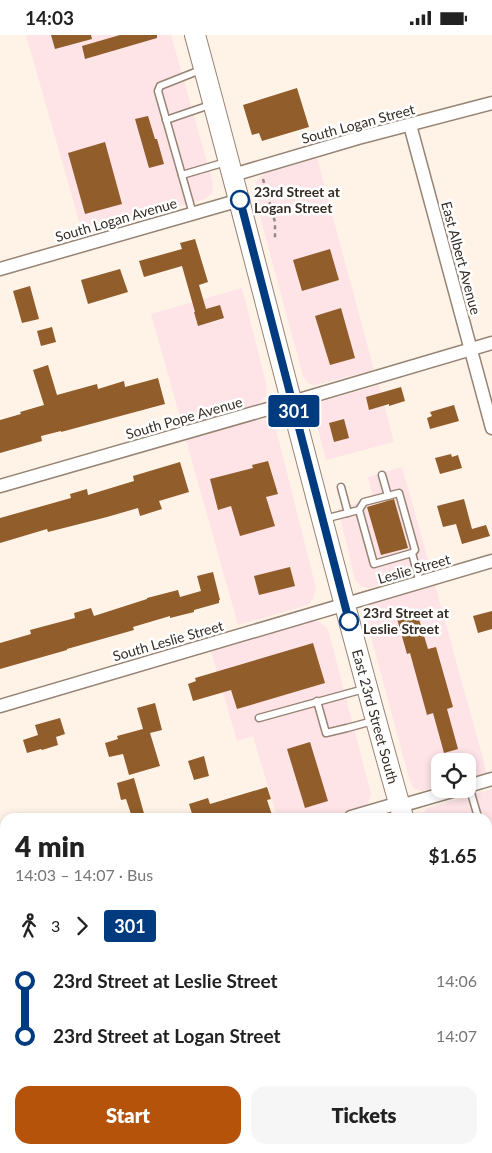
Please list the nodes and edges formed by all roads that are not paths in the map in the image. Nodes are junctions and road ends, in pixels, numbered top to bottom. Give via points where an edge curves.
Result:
1 (195, 35) edge
2 (204, 68) junction
3 (492, 103) edge
4 (214, 104) junction
5 (166, 120) junction
6 (410, 125) junction
7 (231, 168) junction
8 (182, 175) junction
9 (240, 200) junction
10 (193, 214) junction
11 (0, 269) edge
12 (492, 343) edge
13 (470, 349) junction
14 (292, 402) junction
15 (492, 428) edge
16 (382, 475) dead end
17 (0, 486) edge
18 (341, 487) dead end
19 (388, 496) junction
20 (359, 509) junction
21 (348, 513) junction
22 (322, 519) junction
23 (412, 553) junction
24 (492, 561) edge
25 (420, 583) junction
26 (344, 605) junction
27 (367, 688) junction
28 (317, 701) junction
29 (0, 706) edge
30 (259, 718) dead end
31 (376, 719) junction
32 (492, 779) edge
33 (476, 784) edge
34 (433, 798) edge
35 (470, 798) edge
36 (401, 809) edge
37 (376, 813) edge
38 (476, 813) edge

1 - 2 main road, East 23rd Street South
2 - 4 main road, East 23rd Street South
2 - 5 lane via 160,86 158,91
3 - 6 street, South Logan Street
4 - 5 lane
4 - 7 main road, East 23rd Street South
5 - 8 lane
6 - 7 street, South Logan Street
6 - 13 street, East Albert Avenue
7 - 8 lane
7 - 9 main road, East 23rd Street South
8 - 10 lane
9 - 10 street, South Logan Avenue
9 - 14 main road, East 23rd Street South
10 - 11 street, South Logan Avenue
12 - 13 street, South Pope Avenue
13 - 14 street, South Pope Avenue
13 - 15 street, East Albert Avenue
14 - 17 street, South Pope Avenue
14 - 22 main road, East 23rd Street South
16 - 19 lane
18 - 21 lane
19 - 20 lane via 364,502
19 - 23 lane via 399,493 415,550
20 - 21 lane
20 - 23 lane via 374,564
21 - 22 lane
22 - 26 main road, East 23rd Street South
23 - 25 lane
24 - 25 street, Leslie Street
25 - 26 street, Leslie Street
26 - 27 main road, East 23rd Street South
26 - 29 street, South Leslie Street
27 - 28 lane
27 - 31 main road, East 23rd Street South
28 - 30 lane
28 - 31 lane via 326,733
31 - 36 main road, East 23rd Street South
32 - 33 street
34 - 36 street
35 - 38 lane
36 - 37 street

